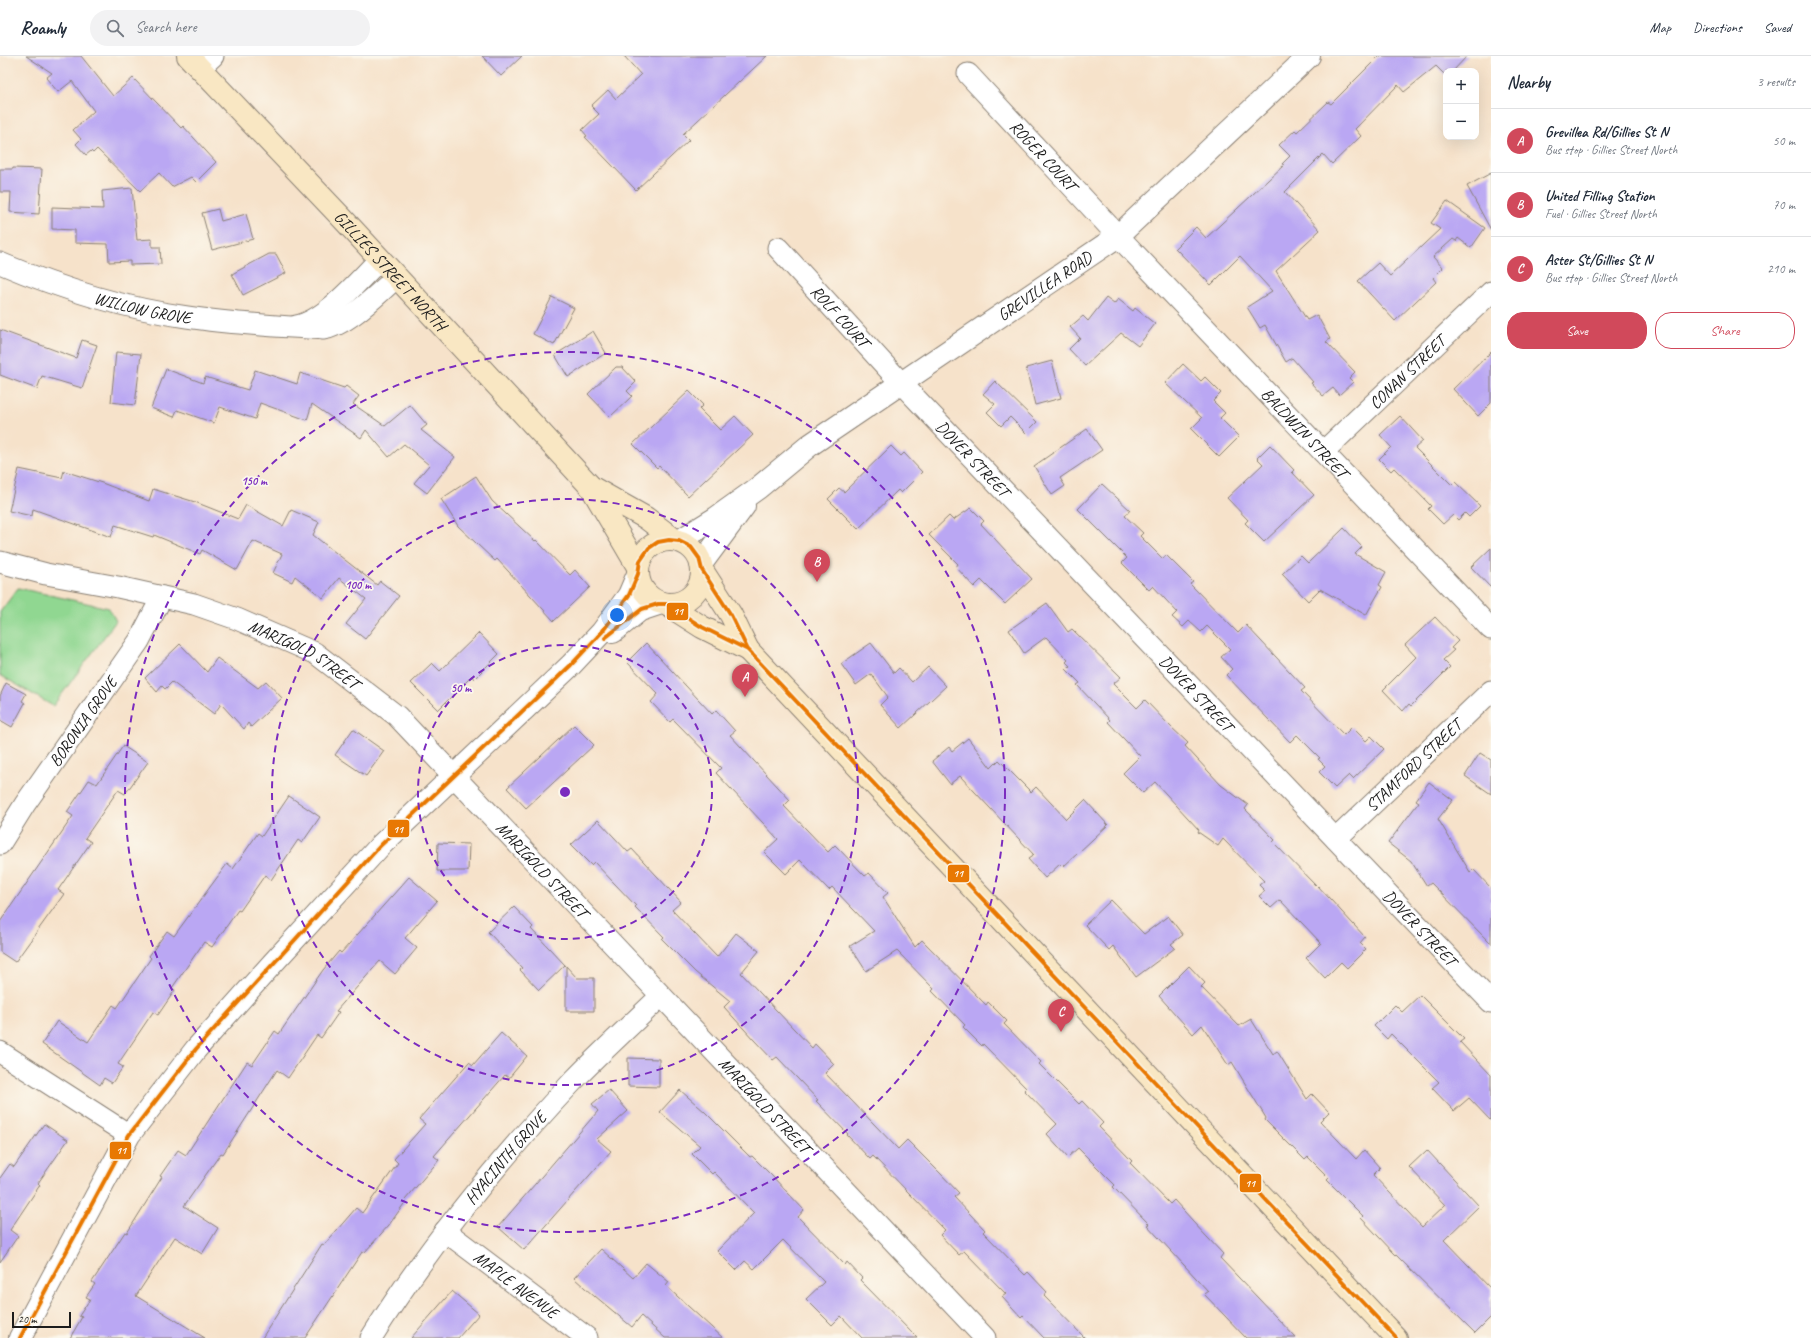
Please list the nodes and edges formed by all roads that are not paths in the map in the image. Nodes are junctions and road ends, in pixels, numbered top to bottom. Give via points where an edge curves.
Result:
1 (1309, 56) edge
2 (200, 60) edge
3 (968, 74) dead end
4 (1118, 236) junction
5 (778, 248) dead end
6 (380, 260) junction
7 (0, 263) edge
8 (396, 278) junction
9 (1491, 292) edge
10 (292, 327) junction
11 (902, 384) junction
12 (1323, 452) junction
13 (592, 487) junction
14 (758, 488) junction
15 (677, 541) junction
16 (0, 562) edge
17 (702, 567) junction
18 (638, 571) junction
19 (162, 597) junction
20 (664, 603) junction
21 (1491, 629) edge
22 (748, 650) junction
23 (571, 665) junction
24 (1491, 691) edge
25 (455, 776) junction
26 (1336, 838) junction
27 (0, 844) edge
28 (661, 996) junction
29 (1491, 1002) edge
30 (0, 1052) edge
31 (129, 1135) junction
32 (445, 1231) junction
33 (20, 1338) edge
34 (370, 1338) edge
35 (587, 1338) edge
36 (985, 1338) edge
37 (1396, 1338) edge

1 - 4 street, GREVILLEA ROAD
2 - 6 main road, GILLIES STREET NORTH
3 - 4 street, ROGER COURT
4 - 11 street, GREVILLEA ROAD
4 - 12 street, BALDWIN STREET
5 - 11 street, ROLF COURT
6 - 8 main road, GILLIES STREET NORTH
6 - 10 street, WILLOW GROVE via 325,312
7 - 10 street, WILLOW GROVE via 81,292 148,310 221,322
8 - 10 street, WILLOW GROVE via 337,325 323,329
8 - 13 main road, GILLIES STREET NORTH
9 - 12 street, CONAN STREET
11 - 14 street, GREVILLEA ROAD via 810,445
11 - 26 street, DOVER STREET
12 - 21 street, BALDWIN STREET
13 - 15 main road, GILLIES STREET NORTH via 646,518
13 - 18 main road, GILLIES STREET NORTH
14 - 15 street, GREVILLEA ROAD via 716,518
14 - 17 street, GREVILLEA ROAD
15 - 17 main road, GILLIES STREET NORTH via 696,552
15 - 18 main road via 664,540 653,544 642,557
16 - 19 street, MARIGOLD STREET via 46,574
17 - 20 main road via 701,581 692,595 678,603
17 - 22 main road, GILLIES STREET NORTH via 731,615
18 - 20 main road, GILLIES STREET NORTH via 640,584 645,592 652,599
18 - 23 street via 629,595 616,614
19 - 25 street, MARIGOLD STREET via 219,612 315,653 397,716
19 - 27 street, BORONIA GROVE via 139,641
20 - 22 main road, GILLIES STREET NORTH via 702,627
20 - 23 street via 636,613
22 - 37 main road, GILLIES STREET NORTH
23 - 25 street
24 - 26 street, STAMFORD STREET
25 - 28 street, MARIGOLD STREET
25 - 31 street via 381,845 266,969 196,1048
26 - 29 street, DOVER STREET
28 - 32 street, HYACINTH GROVE via 544,1113
28 - 36 street, MARIGOLD STREET
30 - 31 street
31 - 33 street
32 - 34 street, HYACINTH GROVE
32 - 35 street, MAPLE AVENUE

